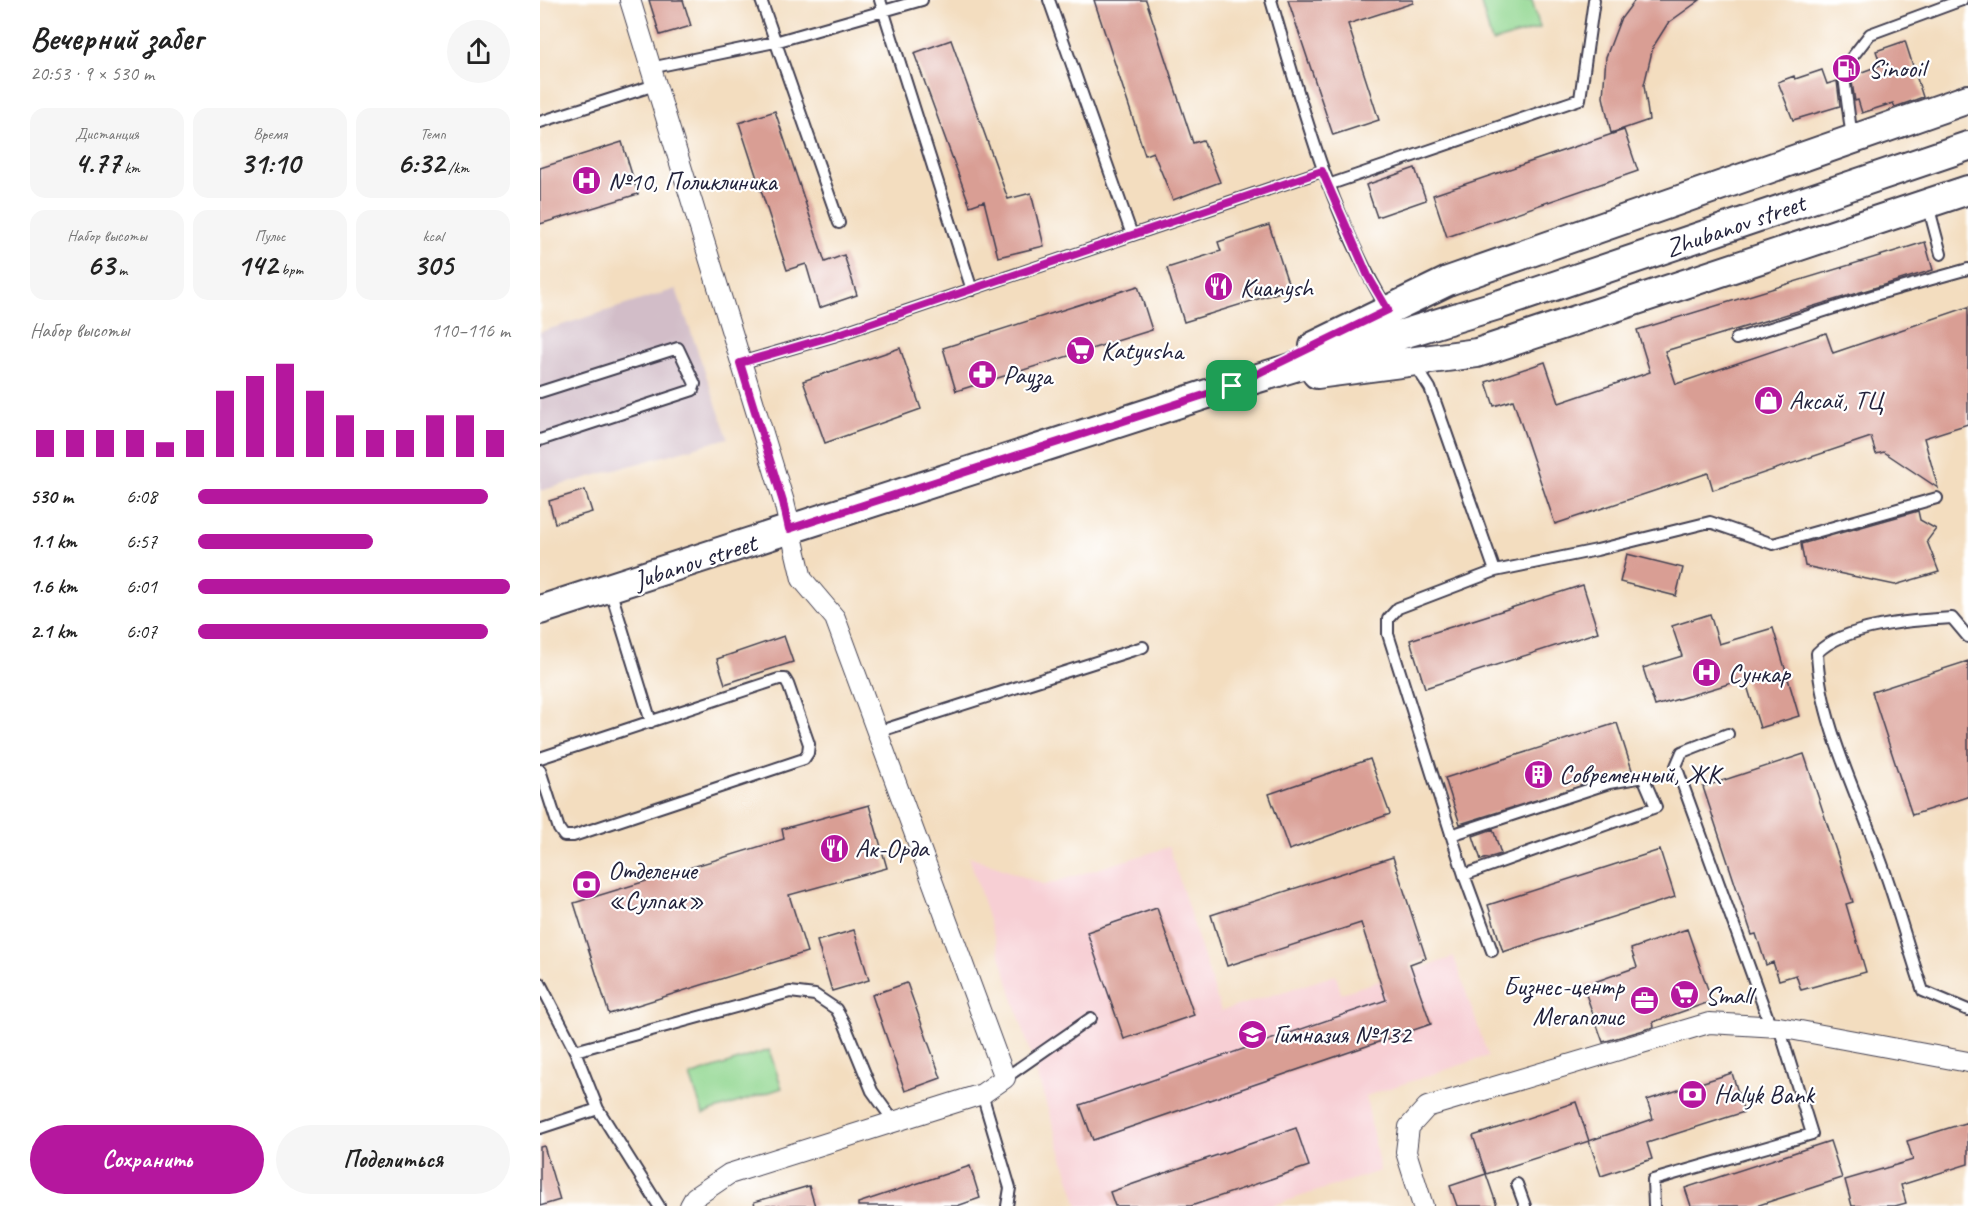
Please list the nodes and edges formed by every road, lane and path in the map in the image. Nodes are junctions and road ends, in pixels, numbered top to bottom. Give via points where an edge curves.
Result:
1 (630, 0) edge
2 (761, 0) edge
3 (880, 0) edge
4 (922, 0) edge
5 (1049, 0) edge
6 (1270, 0) edge
7 (1594, 0) edge
8 (1962, 0) edge
9 (883, 12) junction
10 (775, 42) junction
11 (652, 77) junction
12 (1968, 99) edge
13 (540, 122) edge
14 (1842, 143) junction
15 (1968, 146) edge
16 (1322, 171) junction
17 (1328, 185) junction
18 (1968, 190) edge
19 (1927, 204) junction
20 (839, 223) dead end
21 (1132, 235) junction
22 (1941, 254) dead end
23 (1968, 269) edge
24 (972, 290) junction
25 (1501, 304) joint
26 (1388, 310) junction
27 (1736, 339) dead end
28 (1412, 361) junction
29 (740, 363) junction
30 (1232, 386) junction
31 (540, 392) edge
32 (540, 440) edge
33 (1937, 498) dead end
34 (789, 529) junction
35 (1495, 571) junction
36 (610, 589) junction
37 (540, 610) edge
38 (1968, 637) edge
39 (1143, 647) dead end
40 (651, 722) junction
41 (877, 732) junction
42 (1728, 734) dead end
43 (540, 758) edge
44 (540, 770) edge
45 (1451, 835) junction
46 (1464, 875) junction
47 (1492, 951) dead end
48 (540, 983) edge
49 (1968, 1010) edge
50 (1091, 1018) dead end
51 (1775, 1027) junction
52 (575, 1050) junction
53 (1968, 1062) edge
54 (1005, 1078) junction
55 (982, 1094) junction
56 (598, 1109) junction
57 (895, 1123) junction
58 (540, 1128) edge
59 (1517, 1184) dead end
60 (659, 1206) edge
61 (690, 1206) edge
62 (1007, 1206) edge
63 (1423, 1206) edge
64 (1525, 1206) edge
65 (1654, 1206) edge

1 - 11 street
2 - 10 lane
3 - 9 lane
4 - 9 lane
5 - 21 lane
6 - 16 lane
7 - 17 lane via 1580,99
8 - 14 lane via 1870,34 1843,69 1851,131
9 - 10 lane
9 - 24 lane
10 - 11 lane
10 - 20 lane
11 - 13 lane
11 - 29 street
12 - 14 main road
14 - 26 main road via 1448,281
15 - 25 main road, Zhubanov street
16 - 17 lane
16 - 21 lane
17 - 26 lane via 1368,276
18 - 19 main road
19 - 22 lane
19 - 28 main road via 1477,353
21 - 24 lane
23 - 27 lane
24 - 29 lane
25 - 30 main road, Jubanov street
26 - 30 main road
28 - 30 main road
28 - 35 lane via 1430,388
29 - 34 street
30 - 34 main road, Jubanov street
31 - 32 lane via 678,348 695,384 693,390
33 - 35 lane via 1773,544 1710,522
34 - 36 main road, Jubanov street
34 - 41 street via 802,579 835,618
35 - 45 lane via 1398,608 1388,619 1388,634
36 - 37 main road, Jubanov street
36 - 40 lane
38 - 49 lane via 1952,618 1930,619 1884,624 1826,644 1817,653 1826,711 1883,864 1923,991
39 - 41 lane
40 - 43 lane
40 - 44 lane via 785,679 808,753 804,759 573,836 564,836 559,829
41 - 54 street
42 - 51 lane via 1683,752 1676,766
45 - 46 lane
45 - 46 lane via 1609,783 1643,777 1656,807
46 - 47 lane
48 - 52 lane
50 - 54 lane
51 - 53 street
51 - 63 street via 1709,1023 1427,1107 1409,1127 1406,1152
51 - 65 lane via 1812,1134 1653,1180
52 - 56 lane
52 - 57 lane via 790,992 815,995 836,1009 872,1091
54 - 55 street
55 - 57 street
55 - 62 lane via 1010,1188
56 - 58 lane
56 - 60 lane
57 - 61 street via 729,1174 695,1197
59 - 64 lane

